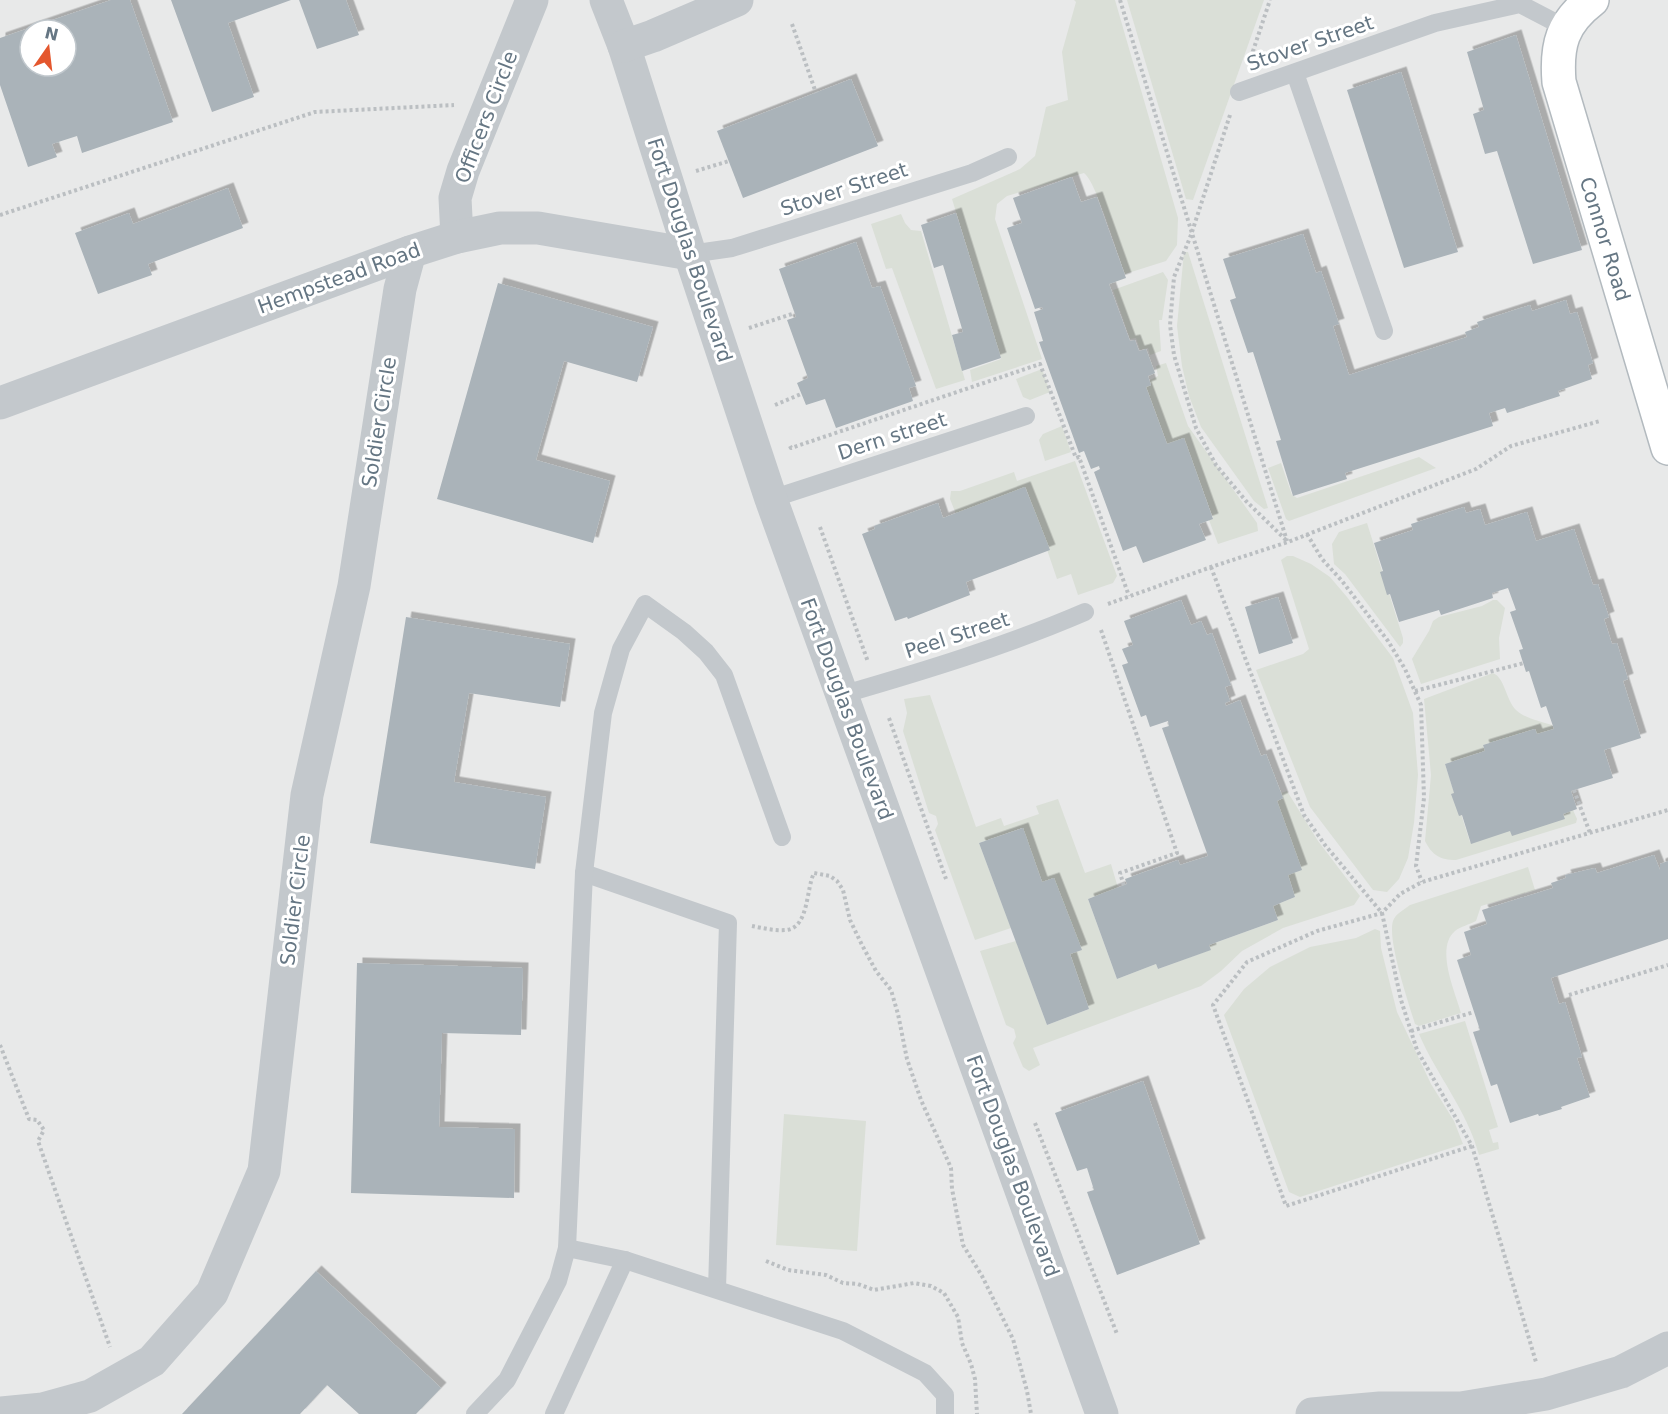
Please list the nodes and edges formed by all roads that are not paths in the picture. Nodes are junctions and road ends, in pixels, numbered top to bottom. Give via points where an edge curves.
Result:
1 (532, 0) edge
2 (606, 0) edge
3 (737, 0) edge
4 (1593, 0) edge
5 (1467, 8) edge
6 (1566, 28) junction
7 (624, 46) junction
8 (1295, 73) junction
9 (1239, 92) road end
10 (1008, 157) dead end
11 (457, 237) junction
12 (410, 252) junction
13 (690, 254) junction
14 (1384, 331) dead end
15 (0, 403) edge
16 (1026, 416) dead end
17 (1668, 448) edge
18 (771, 499) junction
19 (1089, 610) road end
20 (841, 695) junction
21 (782, 837) dead end
22 (584, 873) junction
23 (567, 1248) junction
24 (625, 1260) junction
25 (717, 1288) junction
26 (1668, 1348) edge
27 (0, 1413) edge
28 (475, 1414) edge
29 (554, 1414) edge
30 (945, 1414) edge
31 (1102, 1414) edge
32 (1312, 1414) edge

1 - 11 street, Officers Circle via 463,171 455,198
2 - 7 street, Fort Douglas Boulevard
3 - 7 street
4 - 6 street
5 - 6 lane, Stover Street via 1520,4
5 - 8 lane, Stover Street
6 - 17 street, Connor Road via 1558,51 1562,97
7 - 13 street, Fort Douglas Boulevard
8 - 9 lane, Stover Street
8 - 14 lane
10 - 13 lane, Stover Street via 972,173 732,248
11 - 12 street, Hempstead Road
11 - 13 street, Hempstead Road via 500,228 538,228
12 - 15 street, Hempstead Road
12 - 27 street, Soldier Circle via 400,289 354,586 307,795 264,1171 212,1293 152,1361 90,1396 43,1409
13 - 18 street, Fort Douglas Boulevard
16 - 18 lane, Dern street
18 - 20 street, Fort Douglas Boulevard
19 - 20 lane, Peel Street via 957,661
20 - 31 street, Fort Douglas Boulevard
21 - 22 lane via 724,675 684,632 645,604 621,649 603,713
22 - 23 lane
22 - 25 lane via 728,923
23 - 24 lane
23 - 28 lane via 558,1281 507,1380
24 - 25 lane
24 - 29 lane
25 - 30 lane via 843,1330 925,1373 945,1395
26 - 32 street via 1621,1372 1546,1394 1461,1408 1380,1408

